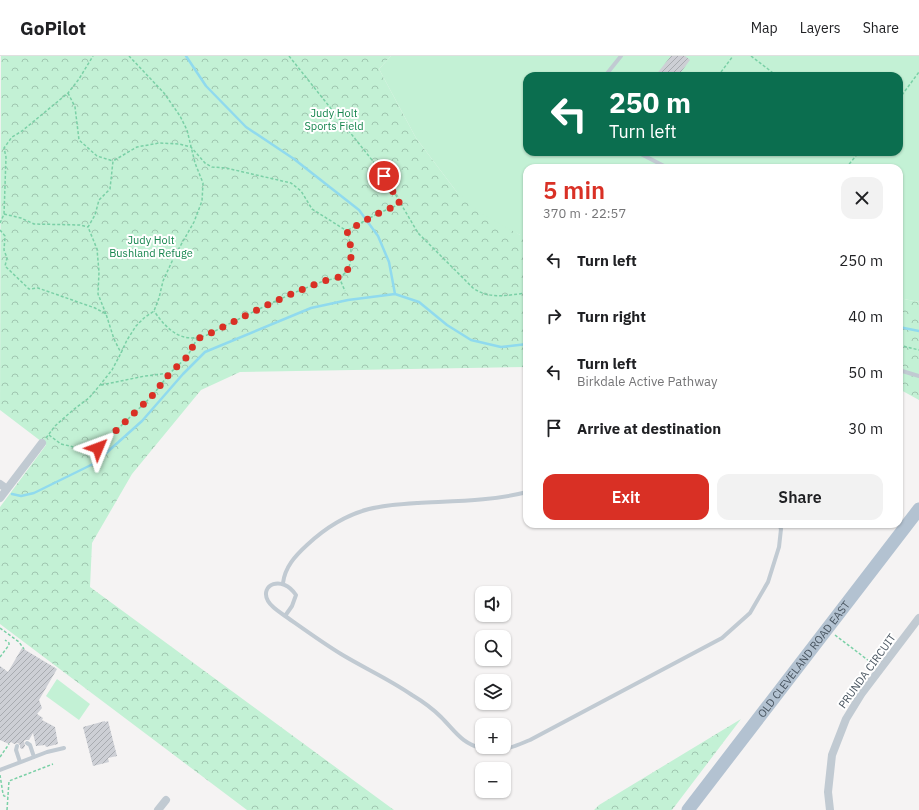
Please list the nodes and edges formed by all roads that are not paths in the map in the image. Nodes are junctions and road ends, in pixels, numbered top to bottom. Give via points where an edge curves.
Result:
1 (620, 56) edge
2 (608, 72) edge
3 (645, 156) edge
4 (660, 164) edge
5 (903, 371) edge
6 (919, 376) edge
7 (42, 443) road end
8 (3, 487) edge
9 (523, 493) edge
10 (0, 498) edge
11 (919, 509) edge
12 (781, 528) edge
13 (283, 583) junction
14 (285, 616) junction
15 (919, 618) edge
16 (27, 743) dead end
17 (17, 746) dead end
18 (64, 748) dead end
19 (34, 757) junction
20 (20, 762) junction
21 (0, 770) edge
22 (166, 800) dead end
23 (158, 810) edge
24 (688, 810) edge
25 (830, 810) edge

1 - 2 lane
3 - 4 lane
5 - 6 lane
7 - 8 street
8 - 10 street
9 - 13 lane via 499,498 390,505 356,514 313,539 289,565
11 - 24 main road, OLD CLEVELAND ROAD EAST
12 - 14 lane via 779,547 768,582 750,613 722,638 510,749 498,751 472,746 456,734 433,710 410,693 340,653
13 - 14 lane via 296,595
13 - 14 lane via 270,586 266,591 266,597 269,603
15 - 25 street, PRUNDA CIRCUIT via 862,693 846,719 832,755 828,792
16 - 19 lane
17 - 20 lane
18 - 19 lane
19 - 20 lane
20 - 21 lane
22 - 23 street

